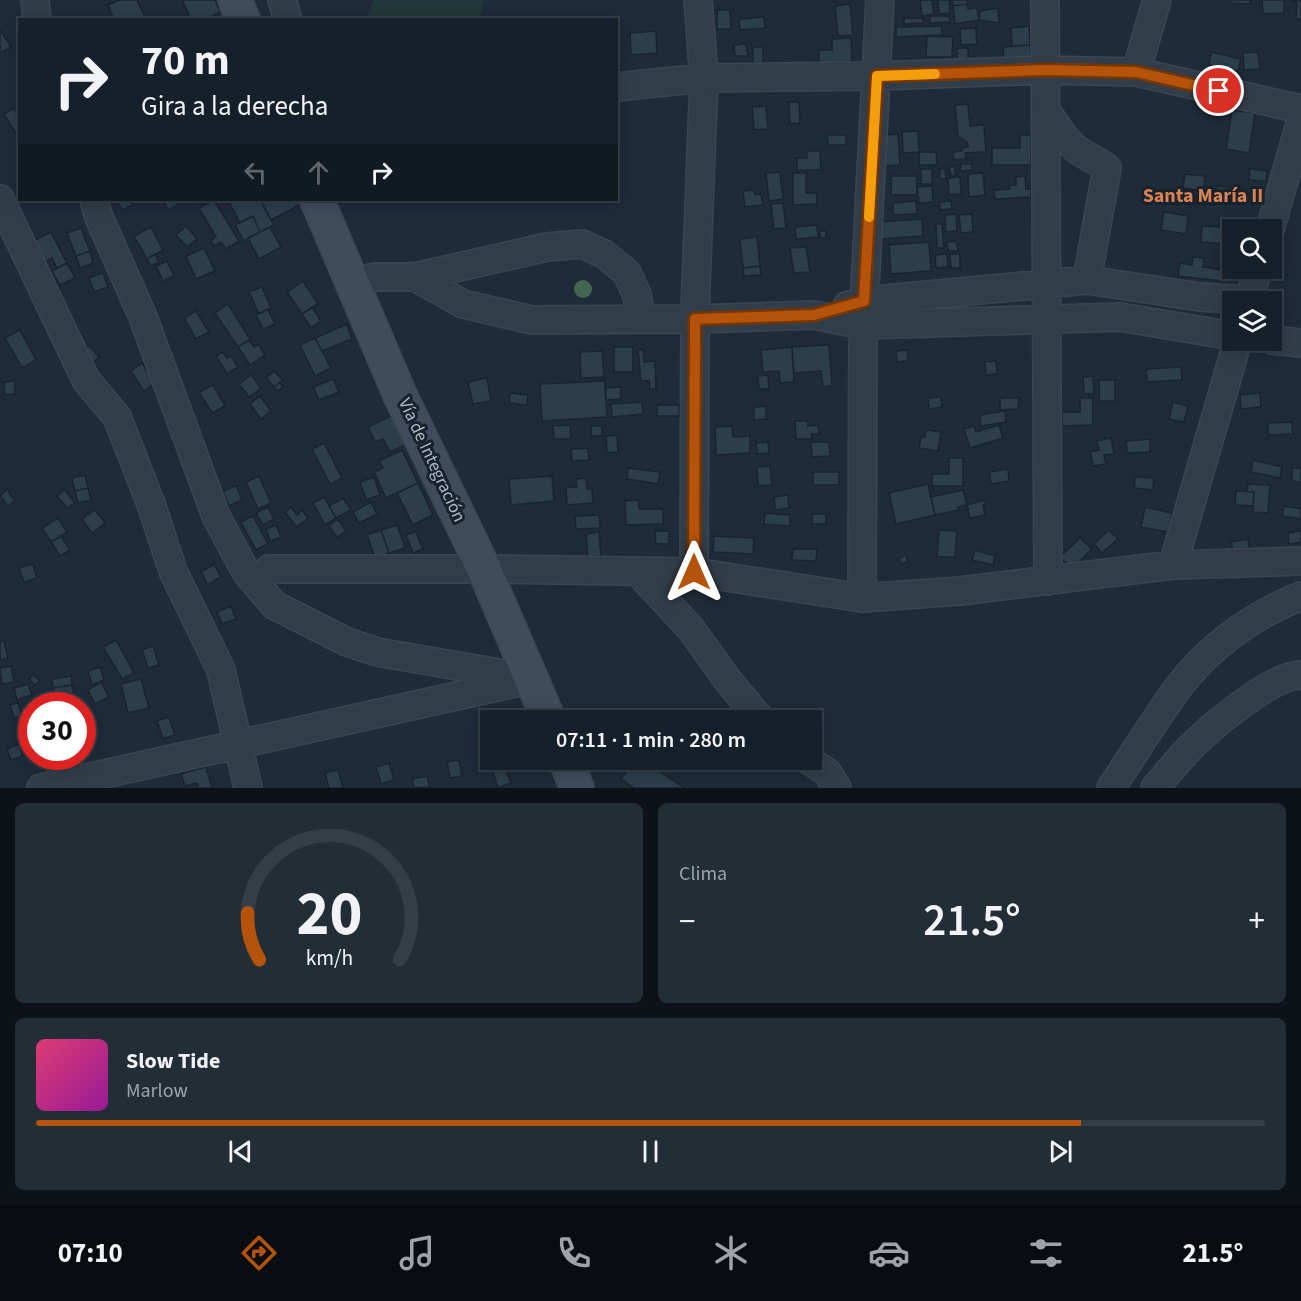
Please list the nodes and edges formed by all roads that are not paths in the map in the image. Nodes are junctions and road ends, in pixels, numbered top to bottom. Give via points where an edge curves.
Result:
1 (35, 0) edge
2 (235, 0) edge
3 (282, 0) edge
4 (698, 0) edge
5 (880, 0) edge
6 (1045, 0) edge
7 (1157, 0) edge
8 (37, 18) edge
9 (242, 18) edge
10 (287, 18) edge
11 (1045, 70) junction
12 (1136, 72) junction
13 (877, 76) junction
14 (704, 78) junction
15 (618, 87) edge
16 (1046, 110) junction
17 (1301, 110) edge
18 (1301, 120) edge
19 (0, 199) edge
20 (94, 201) edge
21 (317, 201) edge
22 (1273, 219) edge
23 (415, 277) junction
24 (1087, 280) junction
25 (352, 282) junction
26 (1046, 283) junction
27 (1222, 299) edge
28 (864, 313) junction
29 (640, 319) junction
30 (695, 319) junction
31 (1046, 320) junction
32 (1222, 334) edge
33 (1282, 341) edge
34 (1301, 343) edge
35 (1235, 351) edge
36 (1301, 561) edge
37 (1173, 565) junction
38 (484, 569) junction
39 (269, 570) dead end
40 (638, 572) junction
41 (694, 572) junction
42 (1048, 581) junction
43 (1301, 597) edge
44 (862, 598) junction
45 (1301, 675) edge
46 (532, 679) junction
47 (545, 710) edge
48 (753, 710) edge
49 (237, 744) junction
50 (822, 769) edge
51 (570, 770) edge
52 (41, 788) edge
53 (248, 788) edge
54 (577, 788) edge
55 (837, 788) edge
56 (1111, 788) edge
57 (1155, 788) edge

1 - 8 street
2 - 9 main road
3 - 10 street
4 - 14 street
5 - 13 street
6 - 11 street
7 - 12 street
11 - 12 street
11 - 13 street
11 - 16 street
12 - 17 street
13 - 14 street
13 - 28 street
14 - 15 street
14 - 30 street
16 - 24 street via 1069,143 1107,168
16 - 26 street
18 - 22 street
19 - 49 street via 86,380 117,417 173,572 221,670
20 - 46 street via 147,327 216,516 246,572 274,605 347,642 377,652
21 - 25 main road, Vía de Integración
23 - 25 street via 375,277
23 - 29 street via 463,304 532,320
23 - 29 street via 547,247 582,244 604,254 627,273 637,295
24 - 26 street
24 - 27 street
25 - 38 main road, Vía de Integración via 400,395
26 - 28 street
26 - 31 street
28 - 30 street
28 - 31 street
28 - 44 street
29 - 30 street
30 - 41 street
31 - 32 street via 1120,317
31 - 42 street
33 - 34 street
35 - 37 street
36 - 37 street
37 - 42 street
38 - 39 street
38 - 40 street
38 - 46 main road, Vía de Integración
40 - 41 street
40 - 48 street via 691,629
41 - 44 street
42 - 44 street
43 - 56 street via 1262,614 1214,648 1178,688
45 - 57 street via 1292,675 1263,690 1232,711 1187,751
46 - 47 main road, Vía de Integración
46 - 49 street
49 - 52 street
49 - 53 street
50 - 55 street
51 - 54 main road

